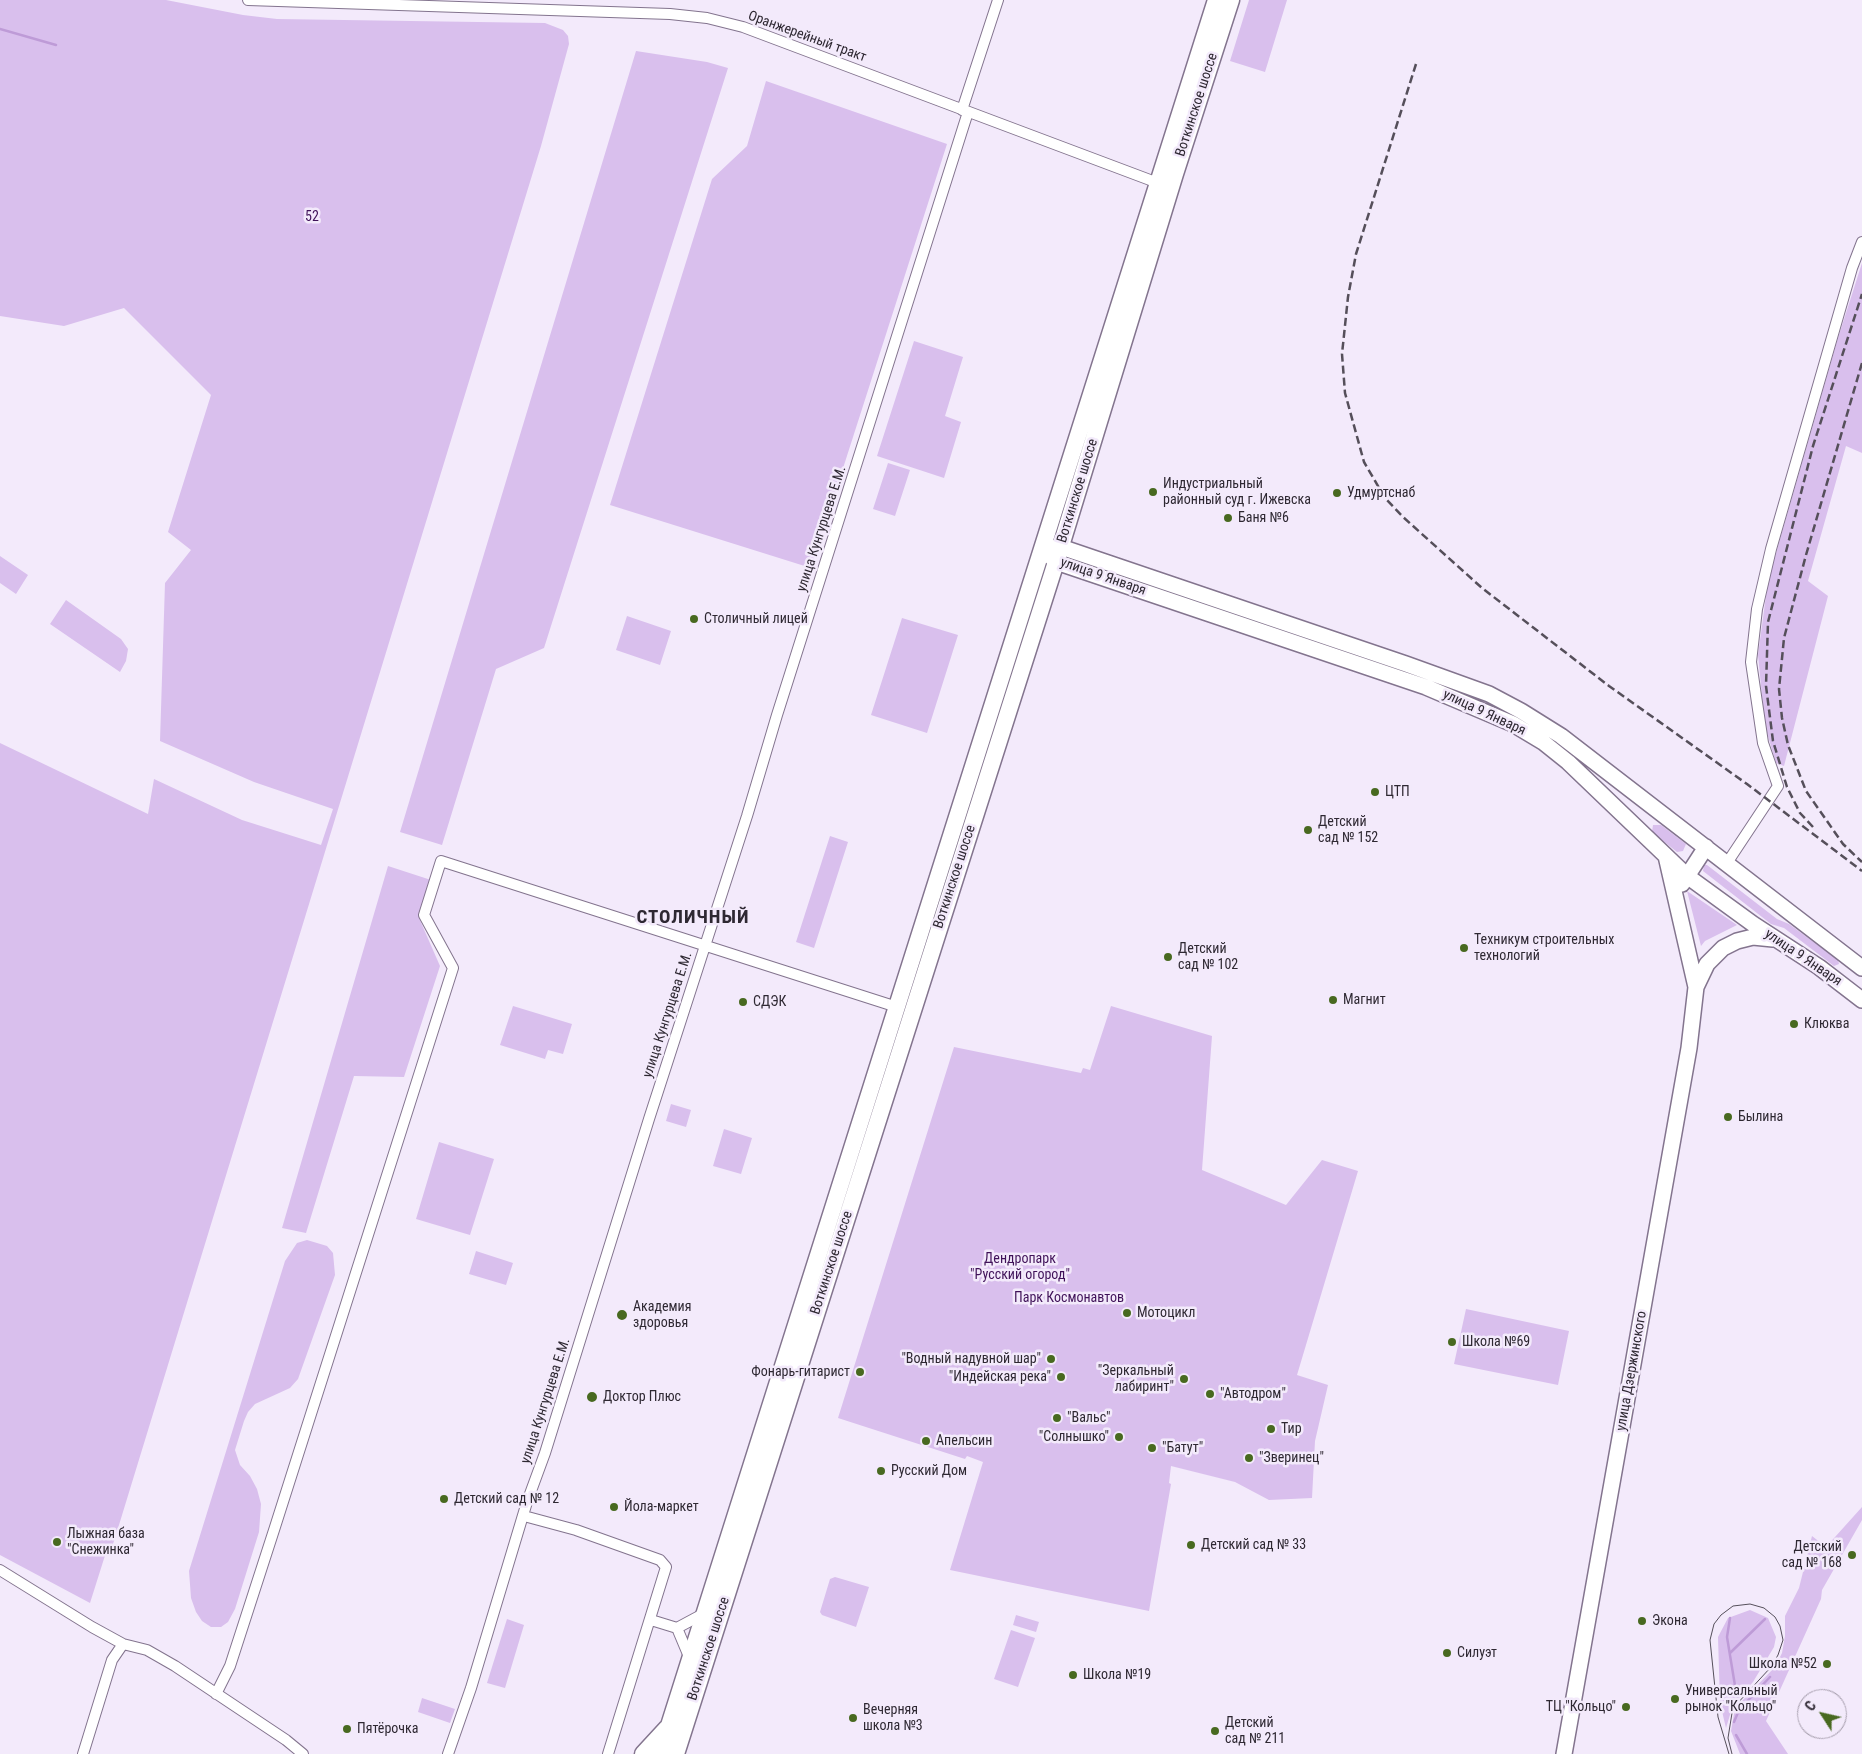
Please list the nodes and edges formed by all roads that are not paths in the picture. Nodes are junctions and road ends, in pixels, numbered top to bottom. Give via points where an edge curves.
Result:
1 (248, 0) edge
2 (998, 0) edge
3 (1216, 0) edge
4 (1231, 0) edge
5 (965, 111) junction
6 (1165, 185) junction
7 (1862, 242) edge
8 (1043, 549) junction
9 (1058, 554) junction
10 (1406, 664) junction
11 (1400, 679) junction
12 (1706, 848) junction
13 (1666, 856) junction
14 (1726, 863) junction
15 (1687, 876) junction
16 (1675, 896) junction
17 (1781, 941) junction
18 (705, 946) junction
19 (1857, 964) edge
20 (1838, 981) junction
21 (1696, 987) junction
22 (1862, 1000) edge
23 (897, 1007) junction
24 (524, 1516) junction
25 (0, 1570) edge
26 (705, 1613) junction
27 (651, 1620) junction
28 (677, 1628) junction
29 (123, 1644) junction
30 (690, 1659) junction
31 (216, 1694) junction
32 (670, 1725) junction
33 (678, 1751) edge
34 (83, 1754) edge
35 (303, 1754) edge
36 (448, 1754) edge
37 (608, 1754) edge
38 (643, 1754) edge
39 (660, 1754) edge
40 (1564, 1754) edge

1 - 5 street, Оранжерейный тракт via 670,14 707,18 743,27
2 - 5 street, улица Кунгурцева Е.М.
3 - 6 main road, Воткинское шоссе
4 - 6 main road, Воткинское шоссе
5 - 6 street, Оранжерейный тракт
5 - 18 street, улица Кунгурцева Е.М.
6 - 8 main road, Воткинское шоссе
6 - 9 main road, Воткинское шоссе
7 - 14 street via 1774,540 1757,609 1751,662 1763,743 1778,786
8 - 9 main road, улица 9 Января
8 - 23 main road, Воткинское шоссе
9 - 10 main road, улица 9 Января
9 - 11 main road, улица 9 Января
9 - 33 main road, Воткинское шоссе
10 - 11 main road
10 - 12 main road, улица 9 Января via 1488,694 1521,711 1561,736
11 - 13 main road, улица 9 Января via 1489,713 1543,742
12 - 14 main road, улица 9 Января
12 - 15 main road
13 - 15 main road, улица 9 Января
13 - 16 main road, улица Дзержинского
14 - 19 main road, улица 9 Января
15 - 16 main road
15 - 17 main road, улица 9 Января
16 - 21 main road, улица Дзержинского
17 - 20 main road, улица 9 Января
17 - 21 main road, улица Дзержинского via 1753,937 1723,948 1708,964
18 - 23 street
18 - 24 street, улица Кунгурцева Е.М.
18 - 31 street via 441,862 424,915 453,968 230,1666
19 - 20 main road
20 - 22 main road, улица 9 Января
21 - 40 main road, улица Дзержинского via 1689,1048
23 - 26 main road, Воткинское шоссе
24 - 27 street via 576,1530 660,1560 666,1567
24 - 36 street, улица Кунгурцева Е.М.
25 - 29 street
26 - 28 street
26 - 30 main road, Воткинское шоссе
27 - 28 street
27 - 37 street
28 - 30 street
29 - 31 street via 147,1650
29 - 34 street via 112,1660
30 - 32 main road, Воткинское шоссе
31 - 35 street
32 - 38 main road
32 - 39 main road, Воткинское шоссе

